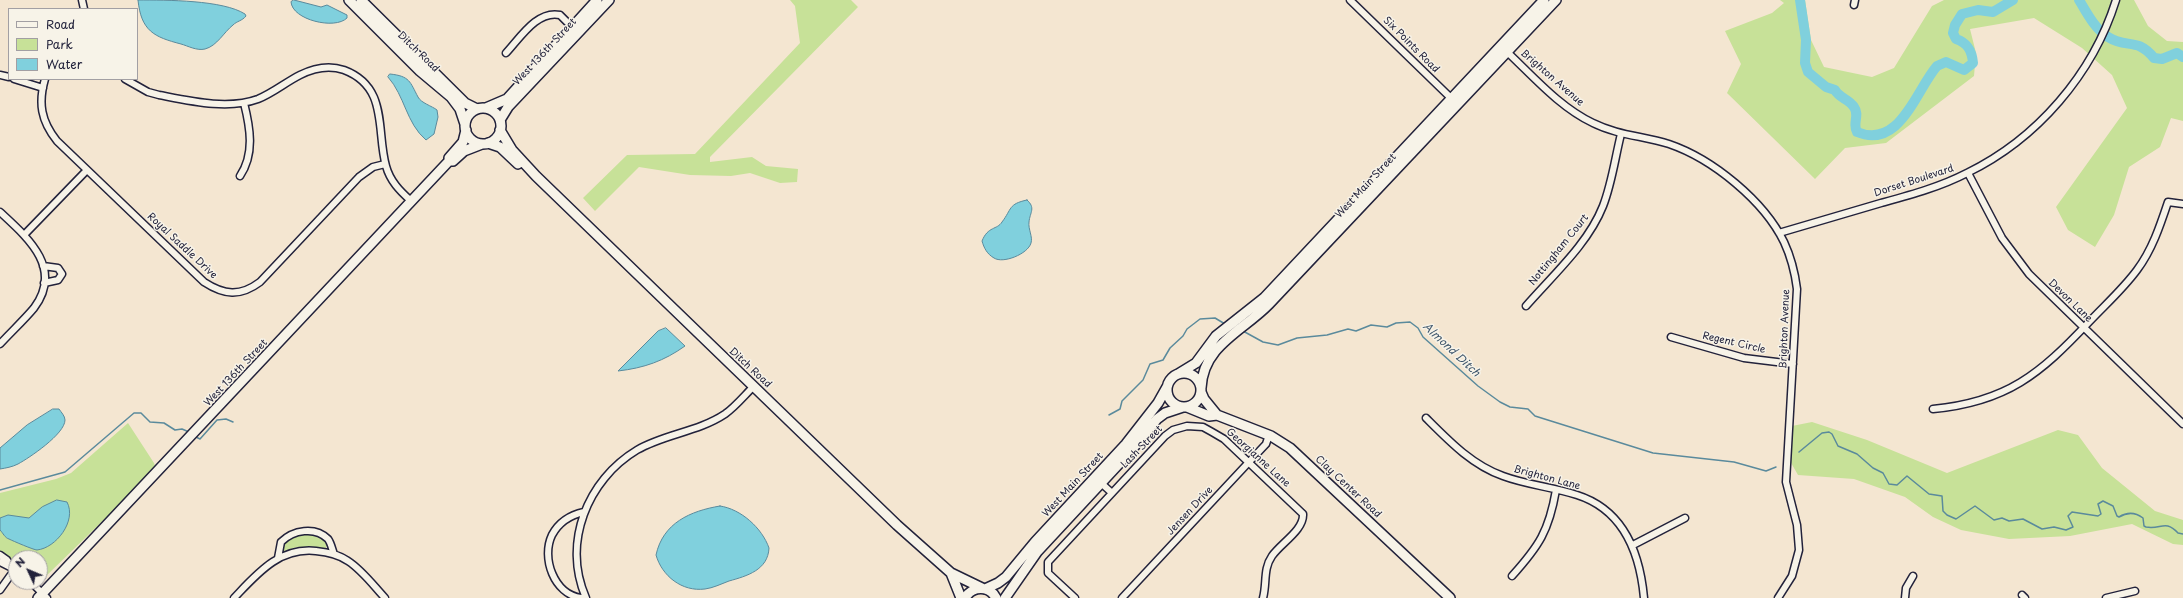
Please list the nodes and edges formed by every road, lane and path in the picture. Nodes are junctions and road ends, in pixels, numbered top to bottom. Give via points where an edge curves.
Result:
1 (349, 0) edge
2 (361, 0) edge
3 (597, 0) edge
4 (609, 0) edge
5 (1350, 0) edge
6 (1544, 0) edge
7 (1556, 0) edge
8 (2116, 0) edge
9 (575, 30) junction
10 (1504, 49) junction
11 (506, 53) dead end
12 (17, 80) edge
13 (46, 80) edge
14 (127, 80) edge
15 (43, 88) junction
16 (1454, 101) junction
17 (244, 103) junction
18 (482, 109) junction
19 (500, 120) junction
20 (465, 127) junction
21 (500, 130) junction
22 (1621, 134) junction
23 (485, 143) junction
24 (449, 161) junction
25 (386, 164) junction
26 (87, 170) junction
27 (1968, 173) junction
28 (240, 176) dead end
29 (536, 176) junction
30 (410, 200) junction
31 (2183, 204) edge
32 (0, 212) edge
33 (1779, 233) junction
34 (24, 235) junction
35 (43, 266) junction
36 (44, 282) junction
37 (1526, 306) dead end
38 (2083, 328) junction
39 (1671, 337) dead end
40 (0, 344) edge
41 (1793, 364) junction
42 (1178, 374) junction
43 (753, 387) junction
44 (1167, 387) junction
45 (1201, 390) junction
46 (1185, 407) junction
47 (1933, 409) dead end
48 (1217, 415) junction
49 (1426, 418) dead end
50 (2183, 424) edge
51 (1192, 426) joint
52 (1269, 435) junction
53 (1249, 462) junction
54 (1101, 483) junction
55 (1556, 490) junction
56 (1112, 492) junction
57 (584, 512) junction
58 (1685, 518) dead end
59 (1633, 545) junction
60 (334, 554) junction
61 (0, 555) edge
62 (278, 558) junction
63 (8, 562) edge
64 (951, 573) junction
65 (1512, 576) dead end
66 (1912, 576) dead end
67 (8, 580) edge
68 (983, 588) junction
69 (0, 590) edge
70 (2135, 591) dead end
71 (42, 596) edge
72 (234, 598) edge
73 (385, 598) edge
74 (580, 598) edge
75 (586, 598) edge
76 (961, 598) edge
77 (965, 598) edge
78 (996, 598) edge
79 (1005, 598) edge
80 (1075, 598) edge
81 (1122, 598) edge
82 (1263, 598) edge
83 (1450, 598) edge
84 (1644, 598) edge
85 (1778, 598) edge
86 (1905, 598) edge
87 (2106, 598) edge

1 - 20 street, Ditch Road via 420,71 451,97 460,108
2 - 18 street, Ditch Road via 466,103
3 - 9 street, West 136th Street
4 - 9 street, West 136th Street
5 - 16 street, Six Points Road
6 - 10 street, West Main Street
7 - 10 street, West Main Street
8 - 27 street, Dorset Boulevard via 2097,46 2072,86 2036,125 1996,157
9 - 11 street via 560,16 543,17 536,21
9 - 18 street, West 136th Street via 507,99
9 - 19 street, West 136th Street via 508,107
10 - 16 street, West Main Street
10 - 22 street, Brighton Avenue via 1568,108 1594,124
12 - 15 street
13 - 15 street, Royal Saddle Drive
14 - 17 street via 148,92 164,96 217,103
15 - 26 street, Royal Saddle Drive via 41,109 46,126 57,141
16 - 42 street, West Main Street via 1264,298 1220,332 1196,364
16 - 45 street, West Main Street via 1270,304 1220,345 1209,360
17 - 25 street via 270,94 308,71 330,67 347,71 364,83 377,103
17 - 28 street via 250,145 248,161
18 - 19 street via 494,112
18 - 20 street via 469,115
19 - 21 street
20 - 23 street via 471,140
20 - 24 street, West 136th Street via 463,142 449,156
21 - 23 street via 496,138
21 - 29 street, Ditch Road via 512,150
22 - 33 street, Brighton Avenue via 1668,144 1714,167 1765,214
22 - 37 street, Nottingham Court via 1608,191 1597,219 1577,247
23 - 24 street, West 136th Street via 464,151 453,161
23 - 29 street, Ditch Road via 500,147 526,171
24 - 30 street, West 136th Street
25 - 26 street, Royal Saddle Drive via 373,167 359,177 260,282 246,291 233,294 215,289 204,282
25 - 30 street via 395,185
26 - 34 street
27 - 33 street, Dorset Boulevard via 1932,188
27 - 38 street, Devon Lane via 2010,250 2044,291
29 - 43 street, Ditch Road
30 - 71 street, West 136th Street
31 - 38 street via 2168,202 2156,237 2137,270
32 - 34 street
33 - 41 street, Brighton Avenue via 1789,255 1797,289
34 - 35 street via 40,255
35 - 36 street
35 - 36 street via 58,268 62,274 58,280
36 - 40 street via 34,308
38 - 47 street via 2045,366 2013,387 1966,405
38 - 50 street, Devon Lane
39 - 41 street, Regent Circle via 1744,358
41 - 85 street, Brighton Avenue via 1786,482 1797,525 1799,550 1792,576
42 - 44 street
42 - 45 street via 1194,377
43 - 57 street via 734,407 716,420 652,443 627,456 601,483
43 - 64 street, Ditch Road via 931,557
44 - 46 street via 1169,399 1175,405
44 - 68 street, West Main Street via 1158,404 1126,444 1006,577
45 - 46 street via 1197,401
45 - 48 street, Clay Center Road via 1204,399
46 - 48 street, Clay Center Road via 1209,416
46 - 54 street, West Main Street via 1159,417
48 - 52 street, Clay Center Road
49 - 55 street, Brighton Lane via 1477,464 1503,476
51 - 53 street, Georgianne Lane via 1203,427 1219,436
51 - 56 street, Lash Street via 1168,433
52 - 53 street, Jensen Drive via 1266,444
52 - 83 street, Clay Center Road via 1290,448
53 - 81 street, Jensen Drive
53 - 82 street, Georgianne Lane via 1299,508 1303,516 1302,523 1276,551 1268,564
54 - 56 street
54 - 79 street, West Main Street via 1037,552
55 - 59 street, Brighton Lane via 1578,496 1599,506 1618,524
55 - 65 street via 1543,536 1532,554
56 - 80 street, Lash Street via 1051,558 1047,568
57 - 74 street via 562,522 552,536 548,552 549,566 557,583 570,595
57 - 75 street via 578,532 577,555
58 - 59 street
59 - 84 street, Brighton Lane via 1640,565
60 - 62 street via 300,550
60 - 62 street via 330,542 321,534 302,531 281,542
60 - 73 street via 355,566
61 - 63 street
62 - 72 street via 258,572
64 - 68 street, Ditch Road
64 - 76 street, Ditch Road
66 - 86 street via 1906,588
67 - 69 street
68 - 77 street, West Main Street via 971,591
68 - 78 street, Ditch Road
70 - 87 street

